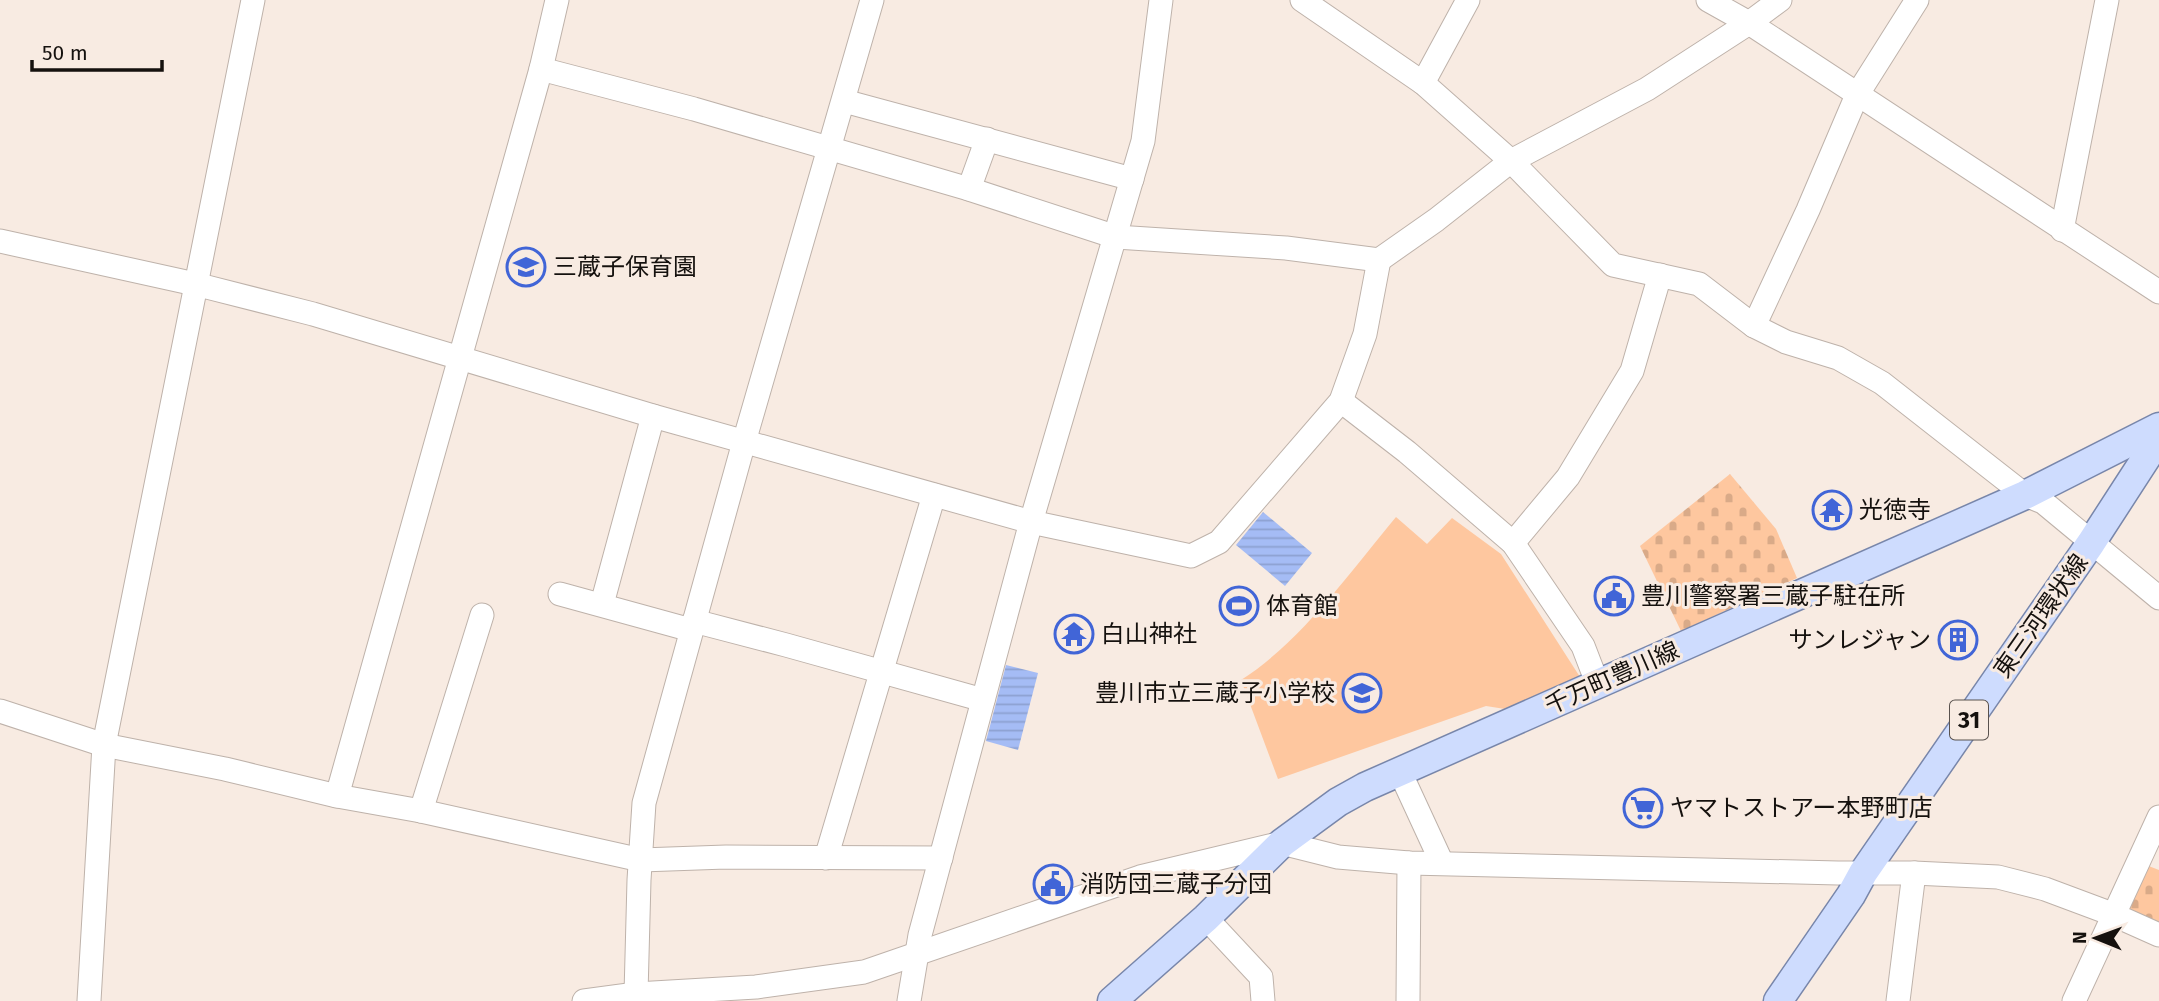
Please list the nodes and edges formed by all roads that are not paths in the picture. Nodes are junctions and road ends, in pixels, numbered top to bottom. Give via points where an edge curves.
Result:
1 (253, 0) edge
2 (557, 0) edge
3 (872, 0) edge
4 (1161, 0) edge
5 (1302, 0) edge
6 (1468, 0) edge
7 (1708, 0) edge
8 (1780, 0) edge
9 (1917, 0) edge
10 (2108, 0) edge
11 (1749, 23) junction
12 (541, 68) junction
13 (1423, 83) junction
14 (1857, 95) junction
15 (844, 101) junction
16 (987, 139) junction
17 (831, 149) junction
18 (1511, 161) junction
19 (1132, 178) junction
20 (969, 189) junction
21 (2062, 230) junction
22 (1116, 237) junction
23 (0, 242) edge
24 (1379, 260) junction
25 (1660, 275) junction
26 (195, 284) junction
27 (2159, 292) edge
28 (1754, 326) junction
29 (460, 360) junction
30 (1341, 401) junction
31 (653, 416) junction
32 (2159, 427) edge
33 (2159, 438) edge
34 (744, 442) junction
35 (934, 495) junction
36 (2025, 495) junction
37 (1031, 522) junction
38 (1513, 543) junction
39 (2091, 543) junction
40 (559, 594) dead end
41 (2159, 598) edge
42 (603, 604) junction
43 (482, 615) dead end
44 (693, 626) junction
45 (881, 671) junction
46 (1598, 685) junction
47 (983, 700) junction
48 (0, 711) edge
49 (104, 745) junction
50 (1400, 772) junction
51 (337, 796) junction
52 (421, 811) junction
53 (2159, 817) edge
54 (1282, 843) junction
55 (826, 858) junction
56 (941, 858) junction
57 (641, 860) junction
58 (1409, 863) junction
59 (1441, 863) junction
60 (1863, 873) junction
61 (1914, 873) junction
62 (2112, 914) junction
63 (1206, 918) junction
64 (2159, 935) edge
65 (916, 955) junction
66 (636, 994) junction
67 (1115, 1000) edge
68 (89, 1001) edge
69 (584, 1001) edge
70 (909, 1001) edge
71 (1263, 1001) edge
72 (1408, 1001) edge
73 (1778, 1001) edge
74 (1898, 1001) edge
75 (2074, 1001) edge

1 - 26 street
2 - 12 street
3 - 15 street
4 - 19 street via 1143,141
5 - 13 street
6 - 13 street
7 - 11 street
8 - 11 street
9 - 14 street
10 - 21 street
11 - 14 street
11 - 18 street via 1647,89
12 - 17 street
12 - 29 street
13 - 18 street
14 - 21 street
14 - 28 street
15 - 16 street
15 - 17 street
16 - 19 street
16 - 20 street
17 - 20 street
17 - 34 street
18 - 24 street
18 - 25 street via 1613,265
19 - 22 street
20 - 22 street
21 - 27 street
22 - 24 street via 1286,248
22 - 37 street
23 - 26 street
24 - 30 street via 1365,334
25 - 28 street via 1699,284
25 - 38 street via 1632,371 1568,477
26 - 29 street via 313,314
26 - 49 street
28 - 36 street via 1786,342 1839,358 1882,383
29 - 31 street
29 - 51 street
30 - 37 street via 1219,542 1191,556
30 - 38 street
31 - 34 street
31 - 42 street
32 - 36 main road, 千万町豊川線
33 - 39 main road, 東三河環状線 / 31
34 - 35 street
34 - 44 street
35 - 37 street
35 - 45 street
36 - 39 street via 2043,502
36 - 46 main road, 千万町豊川線
37 - 47 street
38 - 46 street via 1583,646
39 - 41 street
39 - 60 main road, 東三河環状線 / 31
40 - 42 street
42 - 44 street
43 - 52 street
44 - 45 street
44 - 57 street via 644,803
45 - 47 street
45 - 55 street
46 - 50 main road, 千万町豊川線
47 - 56 street
48 - 49 street
49 - 51 street
49 - 68 street
50 - 54 main road, 千万町豊川線 via 1338,802
50 - 59 street
51 - 52 street
52 - 57 street
53 - 62 street
54 - 58 street via 1338,856
54 - 63 main road, 千万町豊川線
54 - 65 street via 1140,877
55 - 56 street
55 - 57 street
56 - 65 street
57 - 66 street
58 - 59 street
58 - 72 street
59 - 60 street
60 - 61 street
60 - 73 main road, 東三河環状線 / 31
61 - 62 street via 1998,877
61 - 74 street
62 - 64 street
62 - 75 street
63 - 67 main road, 千万町豊川線
63 - 71 street via 1261,977
65 - 66 street via 851,974 756,987
65 - 70 street
66 - 69 street

